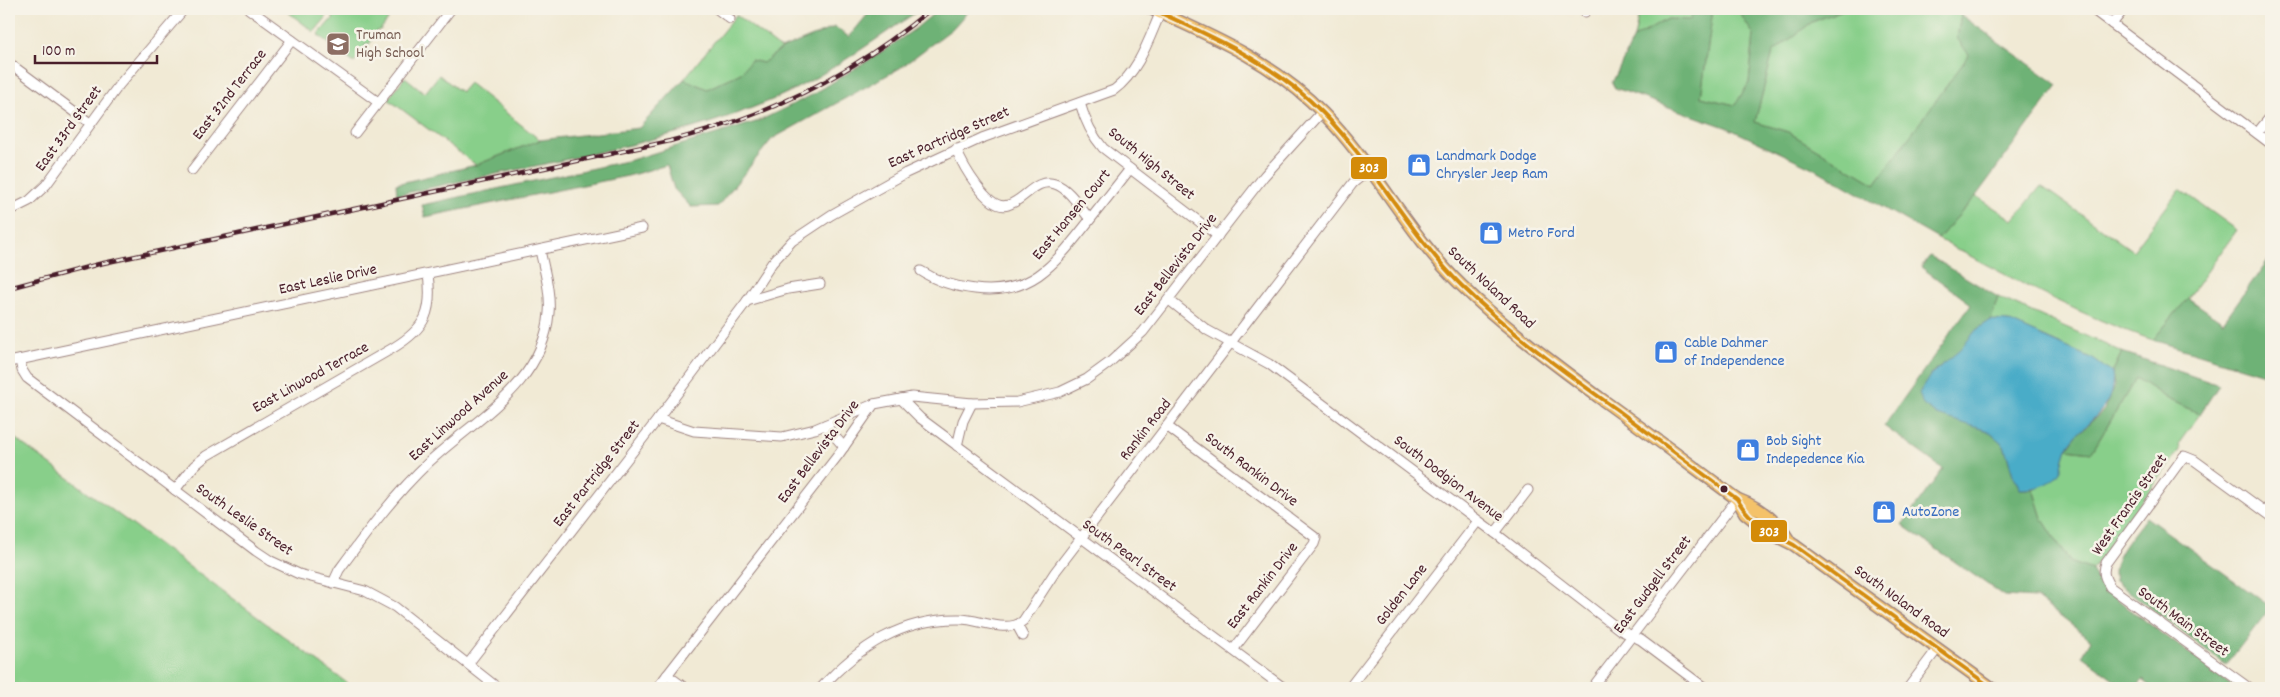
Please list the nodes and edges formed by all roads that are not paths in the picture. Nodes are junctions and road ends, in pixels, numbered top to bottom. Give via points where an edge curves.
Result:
1 (184, 9) edge
2 (249, 9) edge
3 (451, 9) edge
4 (717, 9) edge
5 (2092, 9) edge
6 (2124, 9) edge
7 (1158, 10) edge
8 (730, 18) dead end
9 (2112, 24) junction
10 (292, 40) junction
11 (9, 63) edge
12 (378, 102) junction
13 (1080, 103) junction
14 (1322, 112) junction
15 (2271, 116) edge
16 (90, 123) junction
17 (355, 133) dead end
18 (2257, 133) junction
19 (2271, 144) edge
20 (956, 150) junction
21 (1130, 169) junction
22 (192, 170) dead end
23 (1369, 170) junction
24 (9, 211) edge
25 (1090, 219) junction
26 (642, 228) dead end
27 (1218, 236) junction
28 (540, 250) junction
29 (921, 271) dead end
30 (428, 274) junction
31 (820, 284) dead end
32 (1169, 300) junction
33 (747, 301) junction
34 (1232, 343) junction
35 (20, 360) junction
36 (9, 362) edge
37 (901, 399) junction
38 (972, 403) junction
39 (874, 404) junction
40 (658, 419) junction
41 (825, 425) junction
42 (1168, 427) junction
43 (957, 446) junction
44 (844, 447) junction
45 (175, 490) junction
46 (1528, 490) dead end
47 (1737, 499) junction
48 (2271, 516) edge
49 (1478, 521) junction
50 (1495, 533) junction
51 (1316, 538) joint
52 (1081, 539) junction
53 (2104, 575) joint
54 (333, 583) junction
55 (1017, 625) junction
56 (1023, 636) dead end
57 (1633, 636) junction
58 (1938, 648) junction
59 (1233, 650) junction
60 (468, 664) junction
61 (667, 675) junction
62 (498, 688) edge
63 (657, 688) edge
64 (685, 688) edge
65 (821, 688) edge
66 (1284, 688) edge
67 (1348, 688) edge
68 (1592, 688) edge
69 (1706, 688) edge
70 (1908, 688) edge
71 (1992, 688) edge
72 (2249, 688) edge

1 - 16 street, East 33rd Street
2 - 10 street
3 - 12 street
4 - 8 street
5 - 9 street
6 - 9 street
7 - 13 street, East Partridge Street via 1138,63 1128,77 1114,90
7 - 14 main road, South Noland Road via 1254,58 1290,82
9 - 18 street
10 - 12 street
10 - 22 street, East 32nd Terrace
11 - 16 street
12 - 17 street
13 - 20 street, East Partridge Street via 1035,117
13 - 21 street, South High Street via 1091,134
14 - 23 main road, South Noland Road
14 - 27 street, East Bellevista Drive via 1264,176
15 - 18 street
16 - 24 street, East 33rd Street via 46,185 29,201
18 - 19 street
20 - 25 street via 962,164 996,204 1007,206 1036,186 1049,183 1066,192
20 - 33 street, East Partridge Street via 906,173 814,224 778,255
21 - 25 street, East Hansen Court
21 - 27 street, South High Street
23 - 34 street, Rankin Road via 1354,183
23 - 47 main road, South Noland Road via 1440,264 1484,307 1523,340
25 - 29 street, East Hansen Court via 1047,270 1016,286 988,291 971,289 947,285
26 - 28 street, East Leslie Drive
27 - 32 street, East Bellevista Drive
28 - 30 street, East Leslie Drive
28 - 54 street, East Linwood Avenue via 549,296 549,314 543,342 532,366 508,395 444,448 396,495 339,570
30 - 35 street, East Leslie Drive
30 - 45 street, East Linwood Terrace via 429,307 414,334 206,456
31 - 33 street
32 - 34 street, South Dodgion Avenue via 1207,330
32 - 38 street, East Bellevista Drive via 1143,332 1087,379 1060,392 1031,399
33 - 40 street, East Partridge Street
34 - 42 street, Rankin Road
34 - 49 street, South Dodgion Avenue via 1269,364
35 - 36 street, East Leslie Drive
35 - 45 street, South Leslie Street via 27,378
37 - 38 street, East Bellevista Drive
37 - 39 street, East Bellevista Drive
37 - 43 street, South Pearl Street
38 - 43 street via 963,421
39 - 41 street
39 - 44 street, East Bellevista Drive
40 - 41 street via 694,431 763,436 796,435
40 - 60 street, East Partridge Street
41 - 44 street
42 - 51 street, South Rankin Drive
42 - 52 street, Rankin Road
43 - 52 street, South Pearl Street
44 - 61 street, East Bellevista Drive
45 - 54 street, South Leslie Street via 271,561 299,574
46 - 50 street
47 - 57 street, East Gudgell Street
47 - 58 main road, South Noland Road via 1745,513 1770,533 1790,542
48 - 53 street, West Francis Street via 2186,456 2106,563
49 - 50 street, South Dodgion Avenue
49 - 67 street, Golden Lane
50 - 57 street, South Dodgion Avenue via 1620,630
51 - 59 street, East Rankin Drive
52 - 55 street, Rankin Road
52 - 59 street, South Pearl Street
53 - 72 street, South Main Street via 2110,587
54 - 60 street, South Leslie Street via 365,591 395,608
55 - 56 street
55 - 65 street via 1007,627 960,619 927,621 910,626 866,646
57 - 68 street, East Gudgell Street
57 - 69 street, South Dodgion Avenue
58 - 70 street
58 - 71 main road, South Noland Road
59 - 66 street, South Pearl Street
60 - 62 street, South Leslie Street
61 - 63 street, East Bellevista Drive
61 - 64 street

